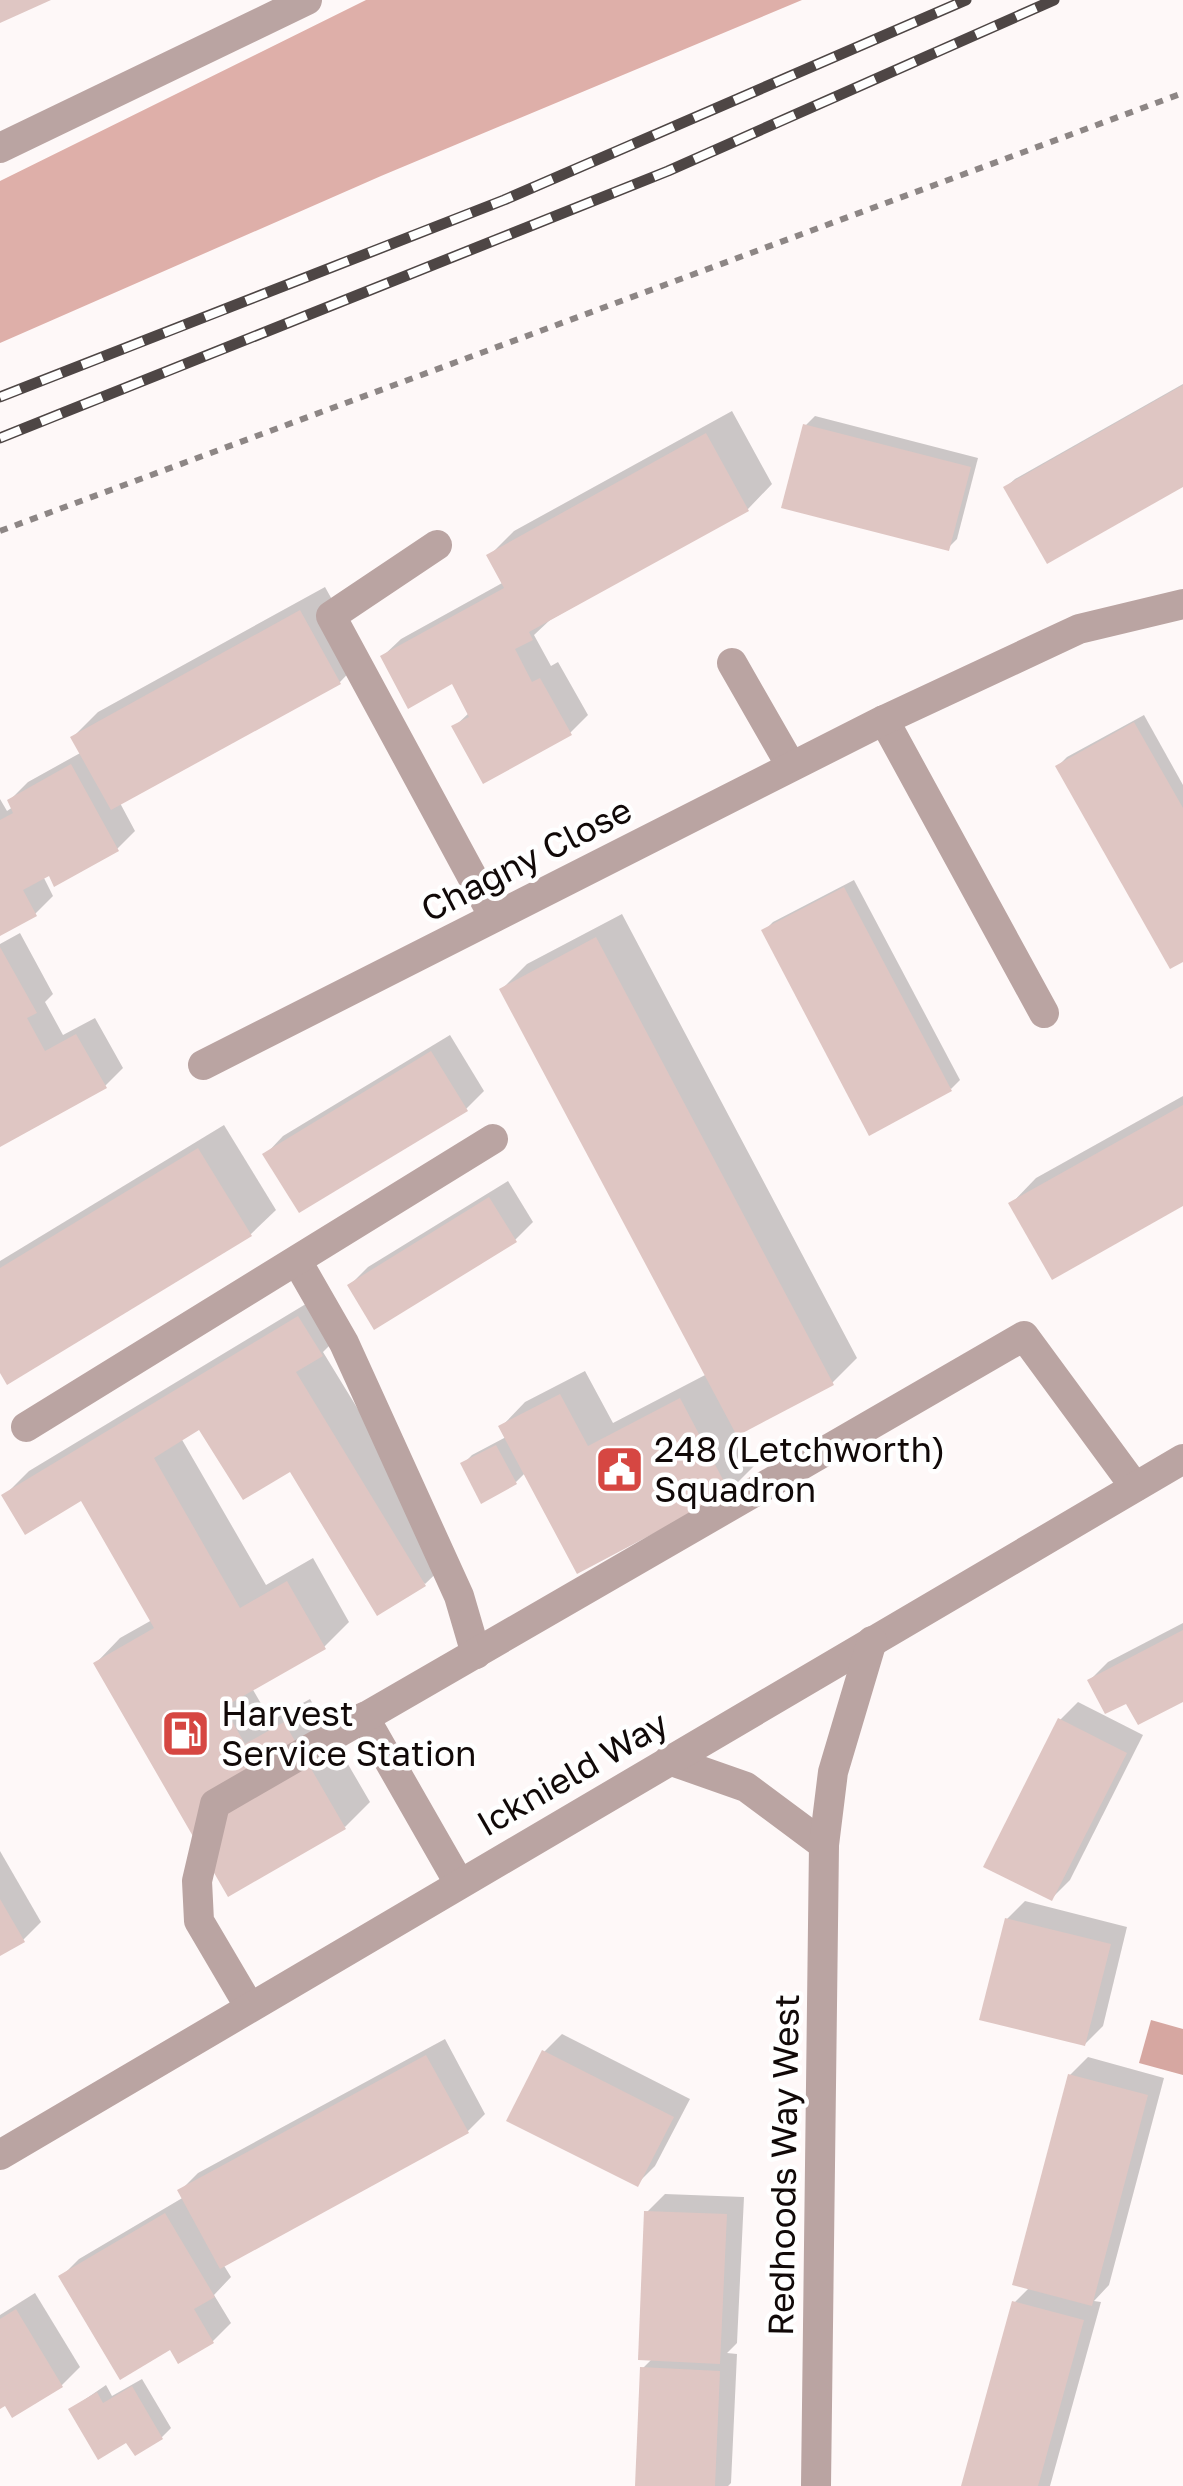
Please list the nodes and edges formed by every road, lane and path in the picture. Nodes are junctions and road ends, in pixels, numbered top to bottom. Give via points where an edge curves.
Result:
1 (307, 0) edge
2 (1183, 93) edge
3 (0, 148) edge
4 (0, 532) edge
5 (438, 545) dead end
6 (1183, 604) edge
7 (732, 663) dead end
8 (884, 720) junction
9 (791, 766) junction
10 (494, 917) junction
11 (1044, 1013) dead end
12 (203, 1065) dead end
13 (493, 1139) dead end
14 (297, 1261) junction
15 (26, 1428) dead end
16 (1183, 1459) edge
17 (1135, 1487) junction
18 (872, 1642) junction
19 (476, 1654) junction
20 (364, 1717) junction
21 (670, 1760) junction
22 (824, 1845) junction
23 (459, 1883) junction
24 (249, 2006) junction
25 (0, 2155) edge
26 (816, 2486) edge

1 - 3 street
2 - 4 path
5 - 10 street via 331,616
6 - 8 street, Chagny Close via 1079,629
7 - 9 street
8 - 9 street, Chagny Close
8 - 11 street
9 - 10 street, Chagny Close
10 - 12 street, Chagny Close
13 - 14 street
14 - 15 street
14 - 19 street via 344,1343 460,1596
16 - 17 street, Icknield Way
17 - 18 street, Icknield Way
17 - 19 street via 1024,1336
18 - 21 street, Icknield Way
18 - 22 street, Redhoods Way West via 833,1772
19 - 20 street
20 - 23 street
20 - 24 street via 216,1804 196,1882 199,1921
21 - 22 street via 746,1787
21 - 23 street, Icknield Way
22 - 26 street, Redhoods Way West
23 - 24 street, Icknield Way
24 - 25 street, Icknield Way

